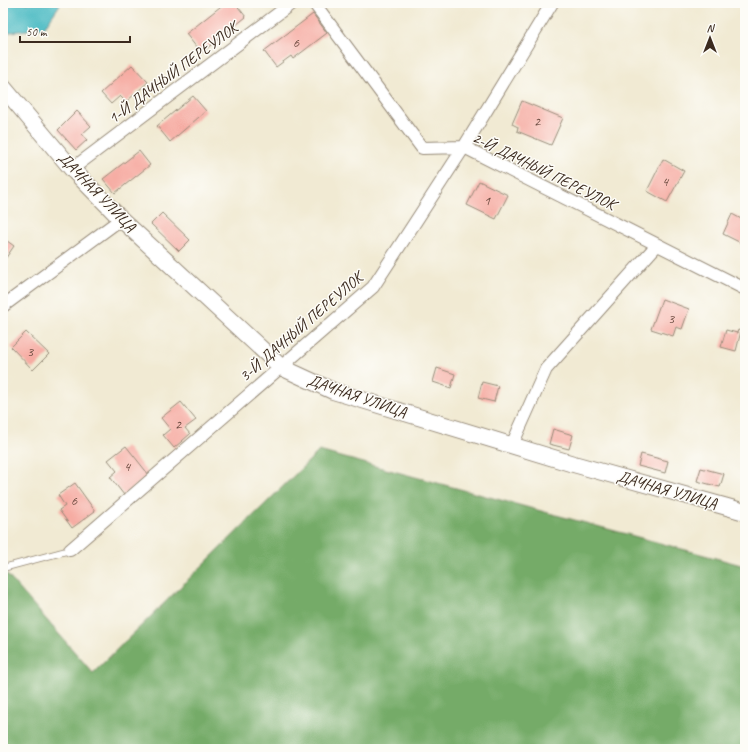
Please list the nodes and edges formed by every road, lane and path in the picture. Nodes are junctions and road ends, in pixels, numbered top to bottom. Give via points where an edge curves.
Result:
1 (292, 3) edge
2 (314, 3) edge
3 (552, 3) edge
4 (3, 87) edge
5 (464, 147) junction
6 (72, 169) junction
7 (121, 219) junction
8 (656, 245) junction
9 (745, 289) edge
10 (3, 306) edge
11 (281, 367) junction
12 (512, 445) junction
13 (745, 512) edge
14 (70, 550) joint
15 (3, 568) edge

1 - 6 street, 1-Й ДАЧНЫЙ ПЕРЕУЛОК
2 - 5 street, 2-Й ДАЧНЫЙ ПЕРЕУЛОК via 422,148
3 - 5 street, 3-Й ДАЧНЫЙ ПЕРЕУЛОК
4 - 6 street, ДАЧНАЯ УЛИЦА
5 - 8 street, 2-Й ДАЧНЫЙ ПЕРЕУЛОК
5 - 11 street, 3-Й ДАЧНЫЙ ПЕРЕУЛОК via 373,287
6 - 7 street, ДАЧНАЯ УЛИЦА
7 - 10 street
7 - 11 street, ДАЧНАЯ УЛИЦА
8 - 9 street, 2-Й ДАЧНЫЙ ПЕРЕУЛОК
8 - 12 street via 546,369
11 - 12 street, ДАЧНАЯ УЛИЦА via 333,391
11 - 14 street, 3-Й ДАЧНЫЙ ПЕРЕУЛОК
12 - 13 street, ДАЧНАЯ УЛИЦА
14 - 15 lane

